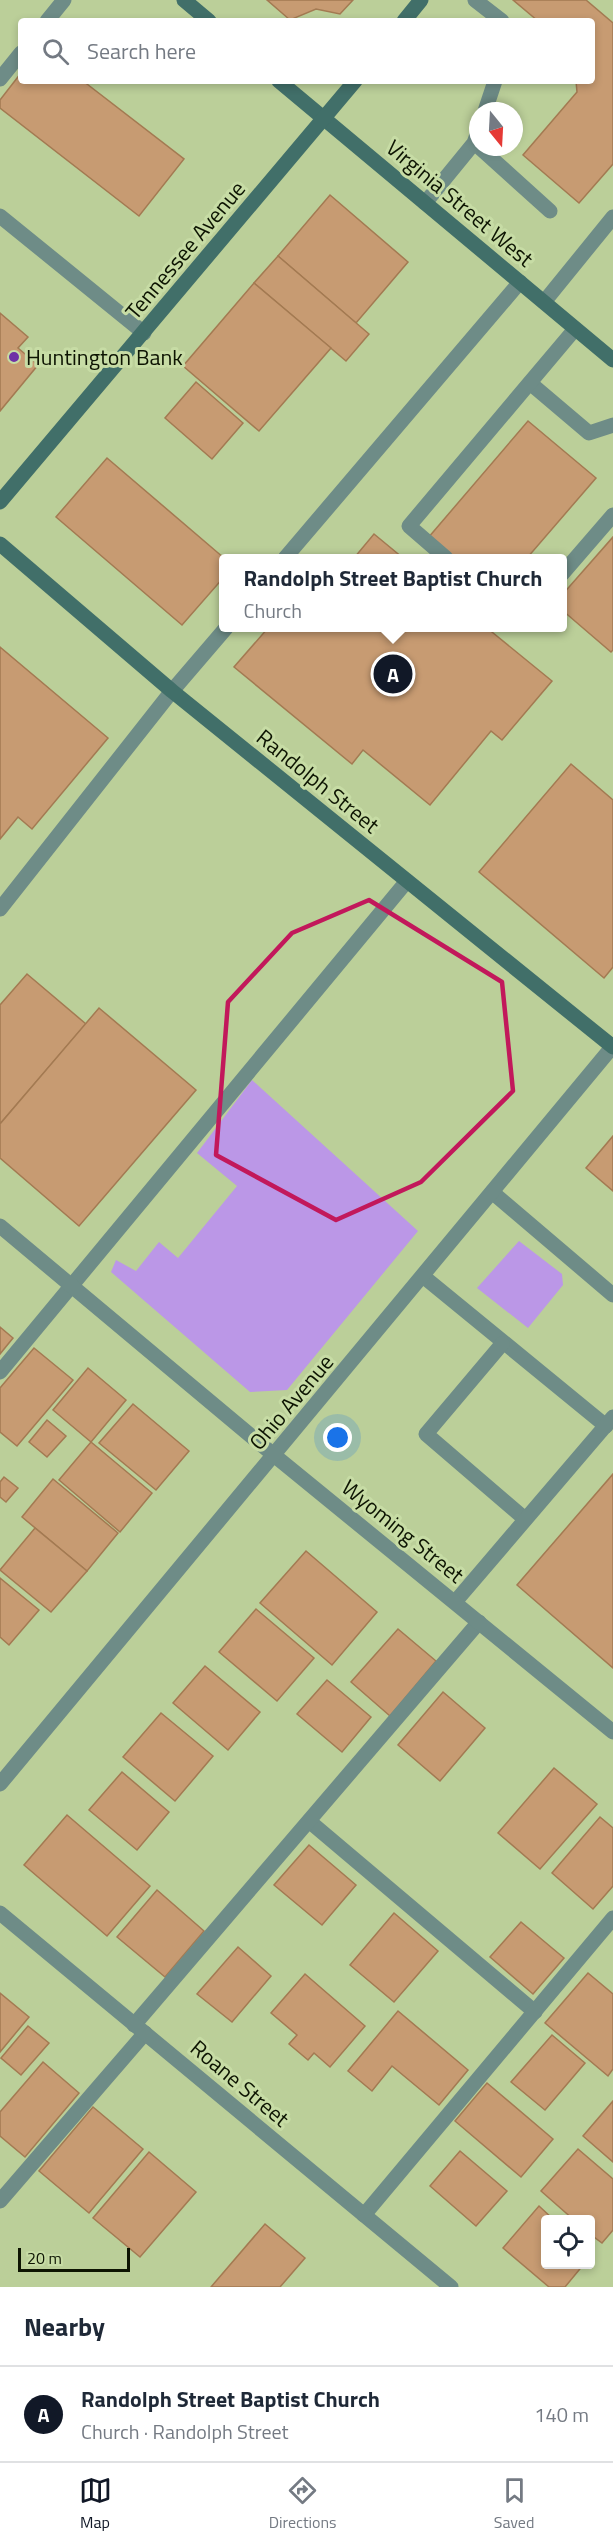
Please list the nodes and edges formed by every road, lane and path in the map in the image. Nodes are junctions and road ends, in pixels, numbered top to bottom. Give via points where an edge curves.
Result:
1 (64, 0) edge
2 (184, 0) edge
3 (421, 0) edge
4 (475, 0) edge
5 (49, 18) edge
6 (205, 18) edge
7 (406, 18) edge
8 (498, 18) edge
9 (18, 57) edge
10 (0, 79) edge
11 (282, 84) edge
12 (352, 84) edge
13 (494, 84) edge
14 (488, 102) edge
15 (323, 119) junction
16 (469, 151) edge
17 (492, 156) edge
18 (425, 203) junction
19 (550, 211) dead end
20 (0, 216) edge
21 (613, 217) edge
22 (519, 282) junction
23 (544, 302) junction
24 (575, 329) junction
25 (144, 333) junction
26 (613, 360) edge
27 (530, 383) junction
28 (613, 425) edge
29 (0, 502) edge
30 (613, 515) edge
31 (0, 544) edge
32 (288, 554) edge
33 (441, 554) edge
34 (567, 568) edge
35 (222, 632) edge
36 (172, 691) junction
37 (407, 881) junction
38 (0, 909) edge
39 (613, 1046) edge
40 (492, 1192) junction
41 (0, 1226) edge
42 (424, 1277) junction
43 (72, 1287) junction
44 (613, 1295) edge
45 (502, 1344) junction
46 (0, 1371) edge
47 (609, 1421) edge
48 (275, 1456) junction
49 (525, 1519) junction
50 (455, 1602) junction
51 (479, 1622) junction
52 (613, 1732) edge
53 (0, 1784) edge
54 (309, 1821) junction
55 (0, 1913) edge
56 (613, 1918) edge
57 (535, 2012) junction
58 (140, 2029) junction
59 (0, 2201) edge
60 (364, 2215) junction
61 (451, 2287) edge

1 - 5 street
2 - 6 main road
3 - 7 main road
4 - 8 street
9 - 10 street
11 - 15 main road, Virginia Street West
12 - 15 main road, Tennessee Avenue
13 - 14 street
15 - 18 main road, Virginia Street West
15 - 25 main road, Tennessee Avenue
16 - 18 street
17 - 19 street
18 - 22 main road, Virginia Street West
20 - 25 street
21 - 23 street
22 - 23 main road, Virginia Street West
22 - 32 street
23 - 24 main road, Virginia Street West
24 - 26 main road, Virginia Street West
24 - 27 street
25 - 29 main road, Tennessee Avenue
27 - 28 street via 589,433
27 - 33 street via 409,526
30 - 34 street
31 - 36 main road, Randolph Street
35 - 36 street
36 - 37 main road, Randolph Street
36 - 38 street
37 - 39 main road, Randolph Street
37 - 43 street
39 - 40 street, Ohio Avenue
40 - 42 street, Ohio Avenue
40 - 44 street
41 - 43 street, Wyoming Street
42 - 45 street
42 - 48 street, Ohio Avenue
43 - 46 street
43 - 48 street, Wyoming Street
45 - 47 street
45 - 49 street via 426,1434
47 - 49 street
48 - 50 street, Wyoming Street
48 - 53 street, Ohio Avenue
49 - 50 street
50 - 51 street, Wyoming Street
51 - 52 street, Wyoming Street
51 - 54 street
54 - 57 street
54 - 58 street
55 - 58 street, Roane Street
56 - 57 street
57 - 60 street
58 - 59 street
58 - 60 street, Roane Street
60 - 61 street, Roane Street

